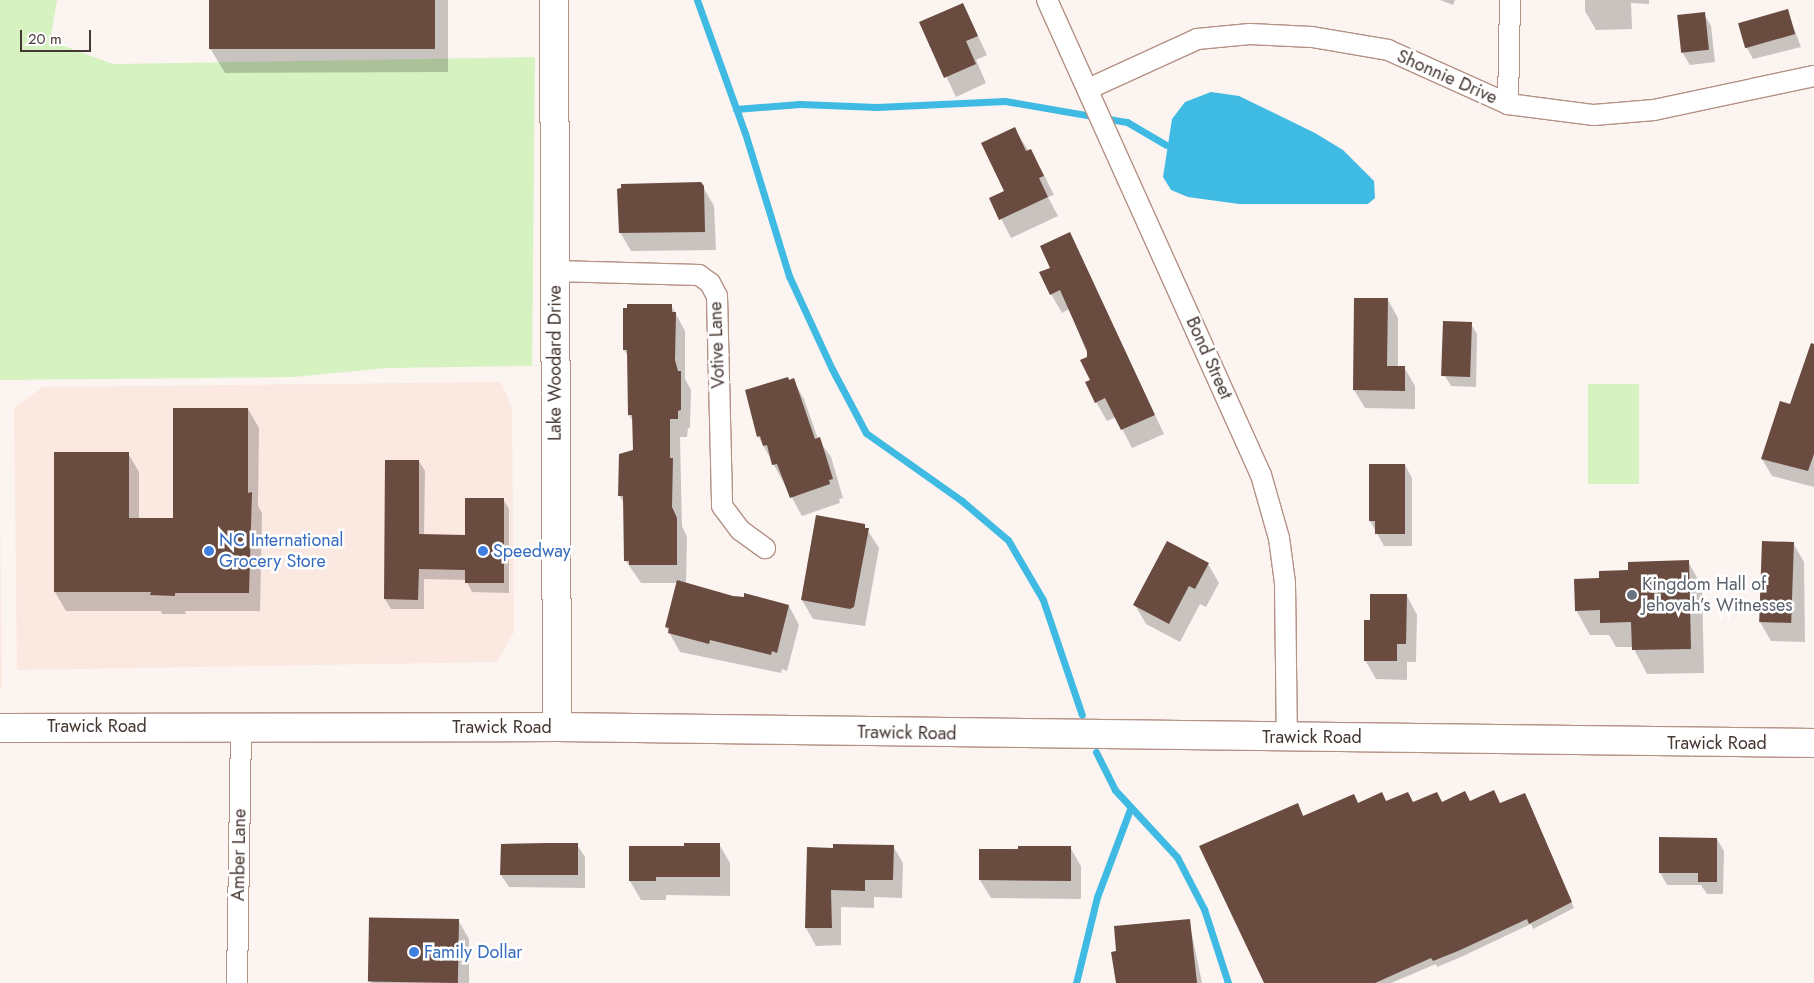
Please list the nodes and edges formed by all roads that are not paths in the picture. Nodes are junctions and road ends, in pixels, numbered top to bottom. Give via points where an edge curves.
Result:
1 (554, 0) edge
2 (1047, 0) edge
3 (1510, 0) edge
4 (1814, 76) edge
5 (1088, 89) junction
6 (1508, 104) junction
7 (555, 271) junction
8 (764, 548) dead end
9 (241, 727) junction
10 (557, 727) junction
11 (0, 728) edge
12 (1287, 737) junction
13 (1814, 743) edge
14 (237, 983) edge

1 - 7 street, Lake Woodard Drive
2 - 5 street, Bond Street
3 - 6 street
4 - 6 street, Shonnie Drive via 1654,110 1594,115
5 - 6 street, Shonnie Drive via 1197,40 1250,34 1312,37 1388,50
5 - 12 street, Bond Street via 1261,474 1279,538 1285,583
7 - 8 street, Votive Lane via 699,275 710,284 717,296 722,506 740,530
7 - 10 street, Lake Woodard Drive
9 - 10 street, Trawick Road
9 - 11 street, Trawick Road
9 - 14 street, Amber Lane
10 - 12 street, Trawick Road
12 - 13 street, Trawick Road

